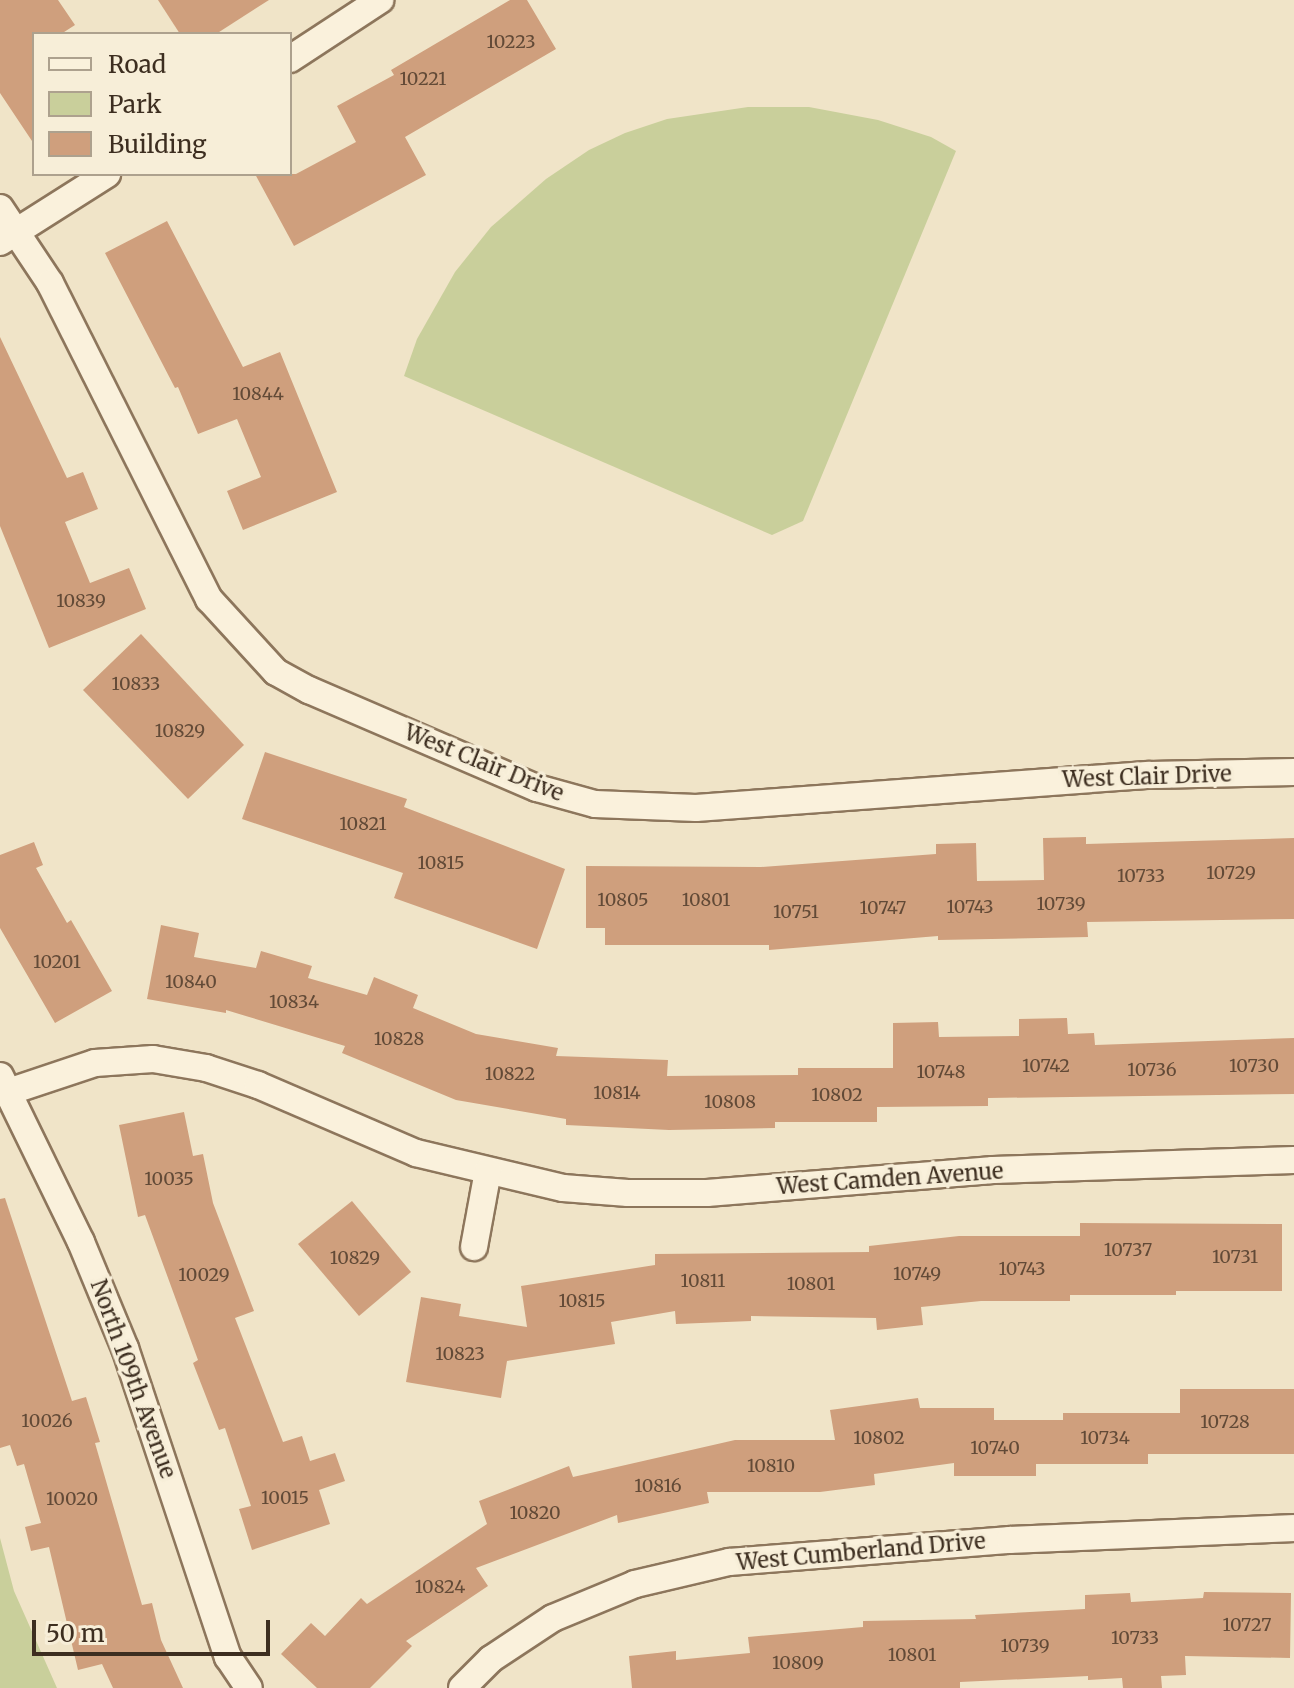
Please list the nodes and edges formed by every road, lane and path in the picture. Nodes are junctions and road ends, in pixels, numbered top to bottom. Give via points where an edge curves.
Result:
1 (380, 0) edge
2 (351, 8) edge
3 (292, 57) edge
4 (104, 176) edge
5 (0, 208) edge
6 (8, 236) edge
7 (1294, 772) edge
8 (4, 1084) edge
9 (1294, 1160) edge
10 (488, 1171) junction
11 (474, 1247) dead end
12 (1294, 1528) edge
13 (249, 1688) edge
14 (462, 1688) edge

1 - 2 street
2 - 3 street
4 - 6 street
5 - 6 street, West Clair Drive
6 - 7 street, West Clair Drive via 50,283 189,565 246,643 276,672 309,690 474,762 595,804 646,808 1150,775
8 - 10 street, West Camden Avenue via 95,1063 153,1059 206,1068 416,1153
8 - 13 street, North 109th Avenue via 81,1242 125,1348 228,1657
9 - 10 street, West Camden Avenue via 993,1170 707,1193 563,1188
10 - 11 street
12 - 14 street, West Cumberland Drive via 1010,1540 729,1562 635,1584 553,1618 491,1659

